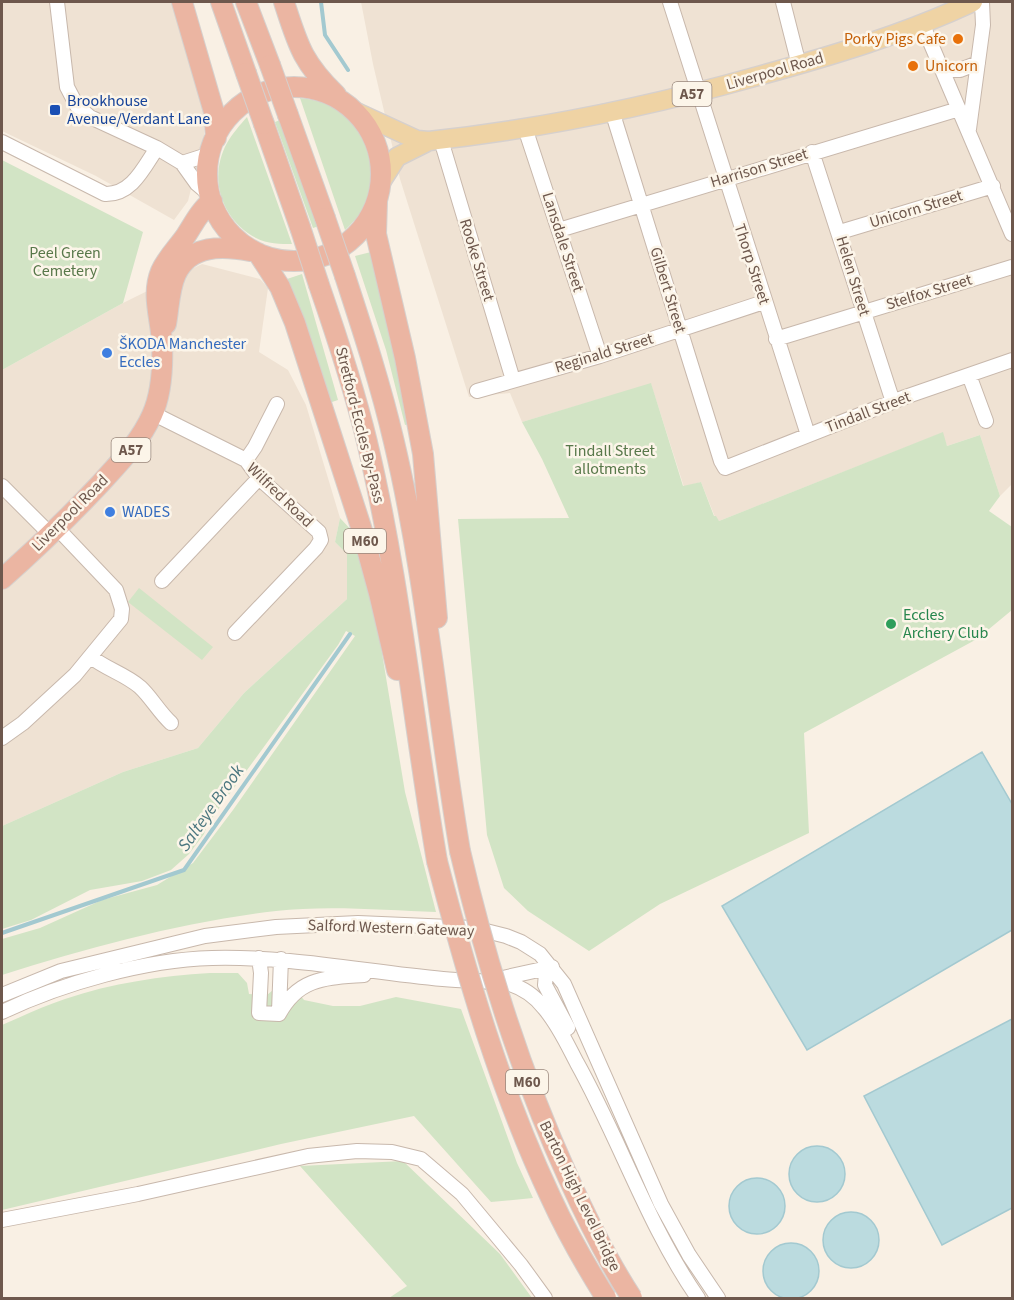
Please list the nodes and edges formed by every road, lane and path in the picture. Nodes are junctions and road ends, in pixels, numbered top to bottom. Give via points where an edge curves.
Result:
1 (57, 2) edge
2 (182, 2) edge
3 (221, 2) edge
4 (246, 2) edge
5 (255, 2) edge
6 (284, 2) edge
7 (670, 2) edge
8 (783, 2) edge
9 (973, 2) edge
10 (982, 2) edge
11 (922, 23) junction
12 (978, 63) junction
13 (270, 65) junction
14 (799, 65) junction
15 (943, 70) junction
16 (697, 93) junction
17 (349, 107) junction
18 (959, 109) junction
19 (612, 111) junction
20 (525, 128) junction
21 (969, 129) junction
22 (435, 141) junction
23 (2, 142) edge
24 (213, 145) junction
25 (157, 148) junction
26 (812, 152) junction
27 (182, 163) junction
28 (725, 178) junction
29 (993, 186) junction
30 (379, 192) junction
31 (211, 198) junction
32 (642, 205) junction
33 (559, 230) junction
34 (840, 232) junction
35 (1012, 234) edge
36 (257, 252) junction
37 (1012, 267) edge
38 (764, 302) junction
39 (864, 312) junction
40 (680, 329) junction
41 (776, 339) junction
42 (162, 341) junction
43 (600, 356) junction
44 (1012, 360) edge
45 (969, 375) junction
46 (513, 380) junction
47 (477, 391) dead end
48 (893, 402) junction
49 (277, 404) dead end
50 (152, 413) junction
51 (986, 421) dead end
52 (807, 435) junction
53 (246, 460) junction
54 (725, 468) joint
55 (259, 478) junction
56 (2, 486) edge
57 (54, 532) junction
58 (2, 579) edge
59 (162, 581) dead end
60 (235, 633) dead end
61 (91, 657) junction
62 (171, 723) dead end
63 (2, 738) edge
64 (445, 764) junction
65 (427, 802) junction
66 (460, 851) joint
67 (437, 861) joint
68 (259, 958) junction
69 (281, 959) junction
70 (552, 967) junction
71 (392, 972) junction
72 (488, 981) junction
73 (2, 995) edge
74 (2, 1012) edge
75 (279, 1014) junction
76 (581, 1069) junction
77 (2, 1220) edge
78 (545, 1299) edge
79 (606, 1299) edge
80 (632, 1299) edge
81 (698, 1299) edge
82 (718, 1299) edge

1 - 25 street via 67,87 77,106 90,117
2 - 24 highway via 214,112
3 - 65 highway, Stretford-Eccles By-Pass / M60, bridge via 348,369 379,498
4 - 13 highway, M60
5 - 13 highway
6 - 17 highway via 307,63
7 - 16 street, Thorp Street
8 - 14 street
9 - 11 main road, Liverpool Road / A57
10 - 12 street
11 - 14 main road, Liverpool Road / A57
11 - 15 street
12 - 15 street via 960,70
12 - 21 street
13 - 64 highway, Stretford-Eccles By-Pass / M60, bridge via 345,276 394,442 433,657
14 - 16 main road, Liverpool Road / A57
15 - 18 street
16 - 19 main road, Liverpool Road / A57
16 - 28 street, Thorp Street
17 - 22 main road, Liverpool Road / A57 via 417,140
17 - 24 highway, A57 via 315,90 272,91 235,112
17 - 30 highway, A57 via 376,145
18 - 21 street
18 - 26 street, Harrison Street
19 - 20 main road, Liverpool Road / A57
19 - 32 street, Gilbert Street
20 - 22 main road, Liverpool Road / A57
20 - 33 street, Lansdale Street
21 - 29 street
22 - 30 main road, Liverpool Road / A57 via 397,157
22 - 46 street, Rooke Street
23 - 25 street via 105,194 127,188
24 - 27 street via 204,156
24 - 31 highway, A57 via 208,174
25 - 27 street
26 - 28 street, Harrison Street
26 - 34 street, Helen Street
27 - 31 street
28 - 32 street, Harrison Street
28 - 38 street, Thorp Street
29 - 34 street, Unicorn Street
29 - 35 street
30 - 36 highway, A57 via 361,230 325,256 293,261
30 - 64 highway, M60 via 376,234 412,391 427,482
31 - 36 highway, A57 via 225,227
31 - 42 highway, Liverpool Road / A57 via 161,271 156,309
32 - 33 street, Harrison Street
32 - 40 street, Gilbert Street
33 - 43 street, Lansdale Street
34 - 39 street, Helen Street
36 - 42 highway, Liverpool Road / A57 via 217,247 201,250 186,260 172,286
36 - 65 highway, M60 via 280,287 295,322 367,549
37 - 39 street, Stelfox Street
38 - 40 street, Reginald Street
38 - 41 street, Thorp Street
39 - 41 street, Stelfox Street
39 - 48 street, Helen Street
40 - 43 street, Reginald Street
40 - 54 street, Gilbert Street
41 - 52 street, Thorp Street
42 - 50 highway, Liverpool Road / A57 via 160,383
43 - 46 street, Reginald Street
44 - 45 street, Tindall Street
45 - 48 street, Tindall Street
45 - 51 street
46 - 47 street, Reginald Street
48 - 52 street, Tindall Street
49 - 53 street
50 - 53 street, Wilfred Road
50 - 57 highway, Liverpool Road / A57 via 129,453
52 - 54 street, Tindall Street
53 - 55 street, Wilfred Road
55 - 59 street
55 - 60 street, Wilfred Road via 313,526 321,540
56 - 57 street
57 - 58 highway, Liverpool Road / A57
57 - 61 street via 116,590 120,599 121,619
61 - 62 street via 140,687 164,707
61 - 63 street via 23,723
64 - 66 highway, Stretford-Eccles By-Pass / M60
65 - 67 highway, Stretford-Eccles By-Pass / M60
66 - 80 highway, Barton High Level Bridge / M60, bridge via 478,928 529,1087 595,1235
67 - 79 highway, Barton High Level Bridge / M60, bridge via 486,1034 524,1136 551,1199
68 - 69 street
68 - 74 street via 210,958 148,965 59,989
68 - 75 street via 259,1013
69 - 71 street
69 - 75 street
70 - 72 street
70 - 73 street, Salford Western Gateway via 521,942 474,928 302,925 175,942 62,971
70 - 76 street via 546,973 544,985 576,1043
70 - 82 street, Salford Western Gateway via 570,996 661,1204
71 - 72 street
71 - 75 street via 310,983 296,990
72 - 76 street via 515,986 542,1005
76 - 81 street via 671,1257
77 - 78 street via 308,1156 392,1152 421,1159 462,1194

